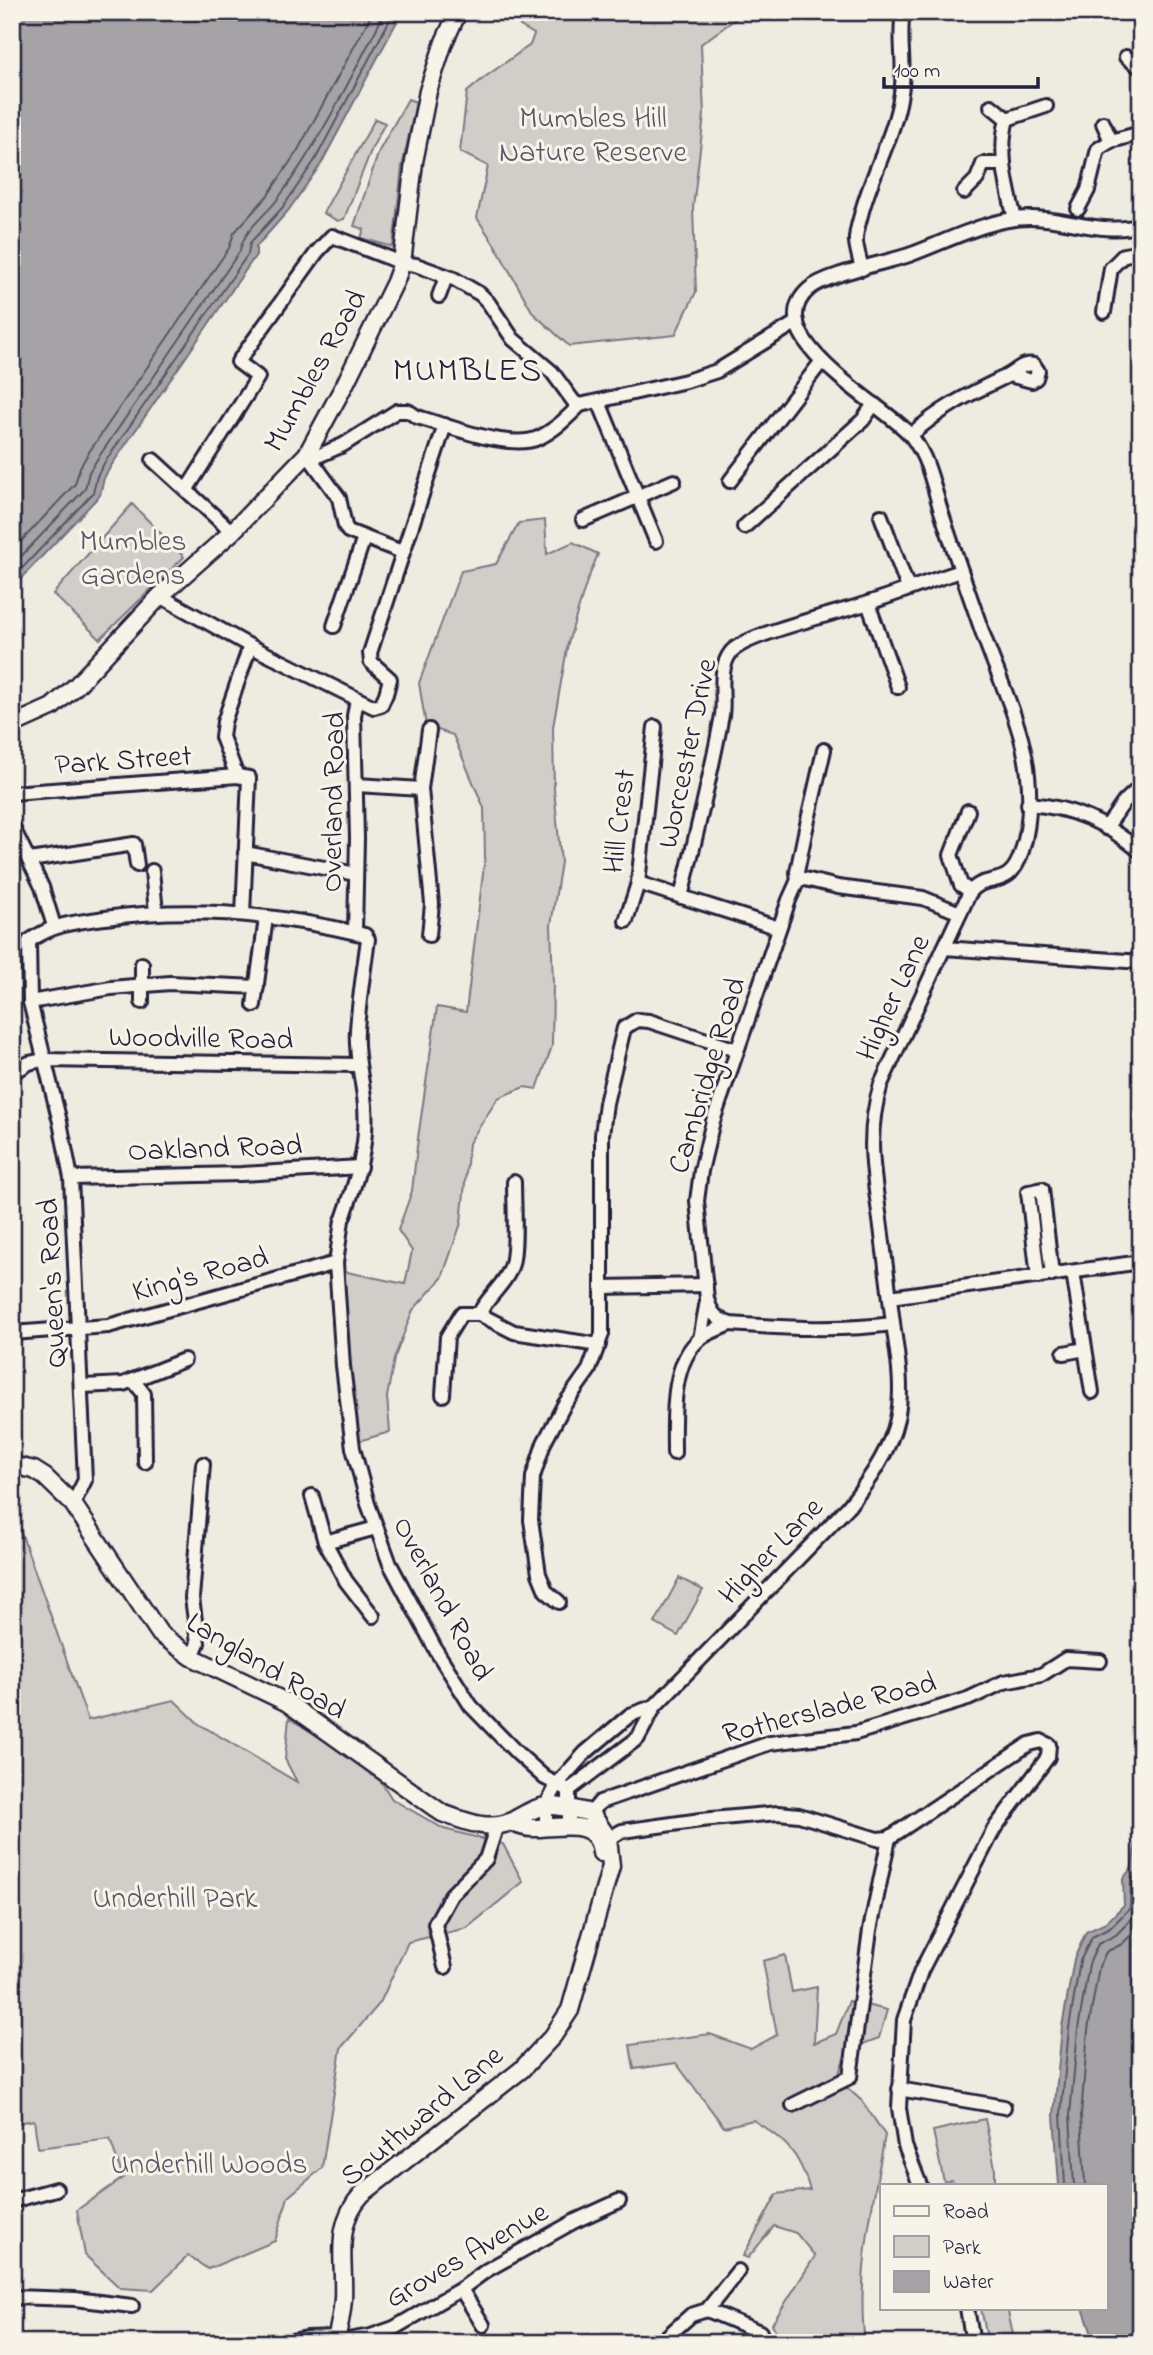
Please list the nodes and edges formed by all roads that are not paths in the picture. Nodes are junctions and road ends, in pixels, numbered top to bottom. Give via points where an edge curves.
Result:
1 (458, 12) edge
2 (903, 12) edge
3 (1125, 57) dead end
4 (1141, 68) edge
5 (991, 106) dead end
6 (1046, 106) dead end
7 (1007, 119) junction
8 (1103, 123) dead end
9 (1141, 133) edge
10 (1111, 141) junction
11 (1004, 164) junction
12 (964, 192) dead end
13 (1078, 209) dead end
14 (1015, 219) junction
15 (1141, 225) edge
16 (1141, 252) edge
17 (401, 263) junction
18 (862, 269) junction
19 (446, 277) junction
20 (439, 296) dead end
21 (1104, 312) dead end
22 (797, 321) junction
23 (822, 361) junction
24 (1009, 375) dead end
25 (599, 402) junction
26 (874, 404) junction
27 (580, 405) junction
28 (445, 425) junction
29 (911, 435) junction
30 (309, 456) junction
31 (153, 460) dead end
32 (674, 481) dead end
33 (730, 481) dead end
34 (187, 489) junction
35 (638, 497) junction
36 (881, 516) dead end
37 (583, 520) dead end
38 (744, 527) dead end
39 (232, 531) junction
40 (364, 538) junction
41 (656, 541) dead end
42 (402, 552) junction
43 (961, 571) junction
44 (908, 588) junction
45 (160, 596) junction
46 (868, 603) junction
47 (334, 626) dead end
48 (250, 646) junction
49 (898, 687) dead end
50 (357, 699) junction
51 (12, 725) edge
52 (655, 727) dead end
53 (429, 730) dead end
54 (824, 750) dead end
55 (237, 776) junction
56 (357, 785) junction
57 (1141, 786) edge
58 (421, 789) junction
59 (12, 793) edge
60 (1028, 804) junction
61 (968, 811) dead end
62 (12, 827) edge
63 (1106, 828) junction
64 (1141, 852) edge
65 (246, 853) junction
66 (30, 860) junction
67 (137, 865) dead end
68 (152, 871) dead end
69 (356, 874) junction
70 (797, 880) junction
71 (638, 883) junction
72 (971, 891) junction
73 (681, 897) junction
74 (156, 912) junction
75 (960, 913) junction
76 (243, 914) junction
77 (266, 918) junction
78 (626, 921) dead end
79 (54, 926) junction
80 (779, 928) junction
81 (355, 932) junction
82 (429, 935) dead end
83 (944, 948) junction
84 (1141, 962) edge
85 (142, 964) dead end
86 (142, 985) junction
87 (257, 987) junction
88 (30, 1002) junction
89 (142, 1002) dead end
90 (254, 1005) dead end
91 (737, 1050) junction
92 (43, 1060) junction
93 (358, 1065) junction
94 (12, 1073) edge
95 (360, 1167) junction
96 (71, 1178) junction
97 (514, 1182) dead end
98 (1141, 1262) edge
99 (336, 1264) junction
100 (1073, 1272) junction
101 (1052, 1275) junction
102 (1038, 1277) junction
103 (706, 1285) junction
104 (602, 1287) junction
105 (890, 1297) junction
106 (708, 1299) junction
107 (478, 1314) junction
108 (730, 1324) junction
109 (893, 1324) junction
110 (77, 1327) junction
111 (12, 1333) edge
112 (700, 1339) junction
113 (599, 1345) junction
114 (1085, 1349) junction
115 (1064, 1353) dead end
116 (184, 1360) dead end
117 (133, 1380) junction
118 (83, 1386) junction
119 (1092, 1392) dead end
120 (443, 1395) dead end
121 (674, 1453) dead end
122 (145, 1462) dead end
123 (203, 1464) dead end
124 (12, 1465) edge
125 (312, 1496) dead end
126 (73, 1504) junction
127 (376, 1528) junction
128 (324, 1542) junction
129 (559, 1602) dead end
130 (373, 1616) dead end
131 (192, 1657) junction
132 (1100, 1661) dead end
133 (655, 1706) junction
134 (564, 1787) junction
135 (547, 1805) junction
136 (568, 1808) junction
137 (591, 1813) junction
138 (504, 1824) junction
139 (569, 1824) junction
140 (546, 1827) junction
141 (600, 1838) junction
142 (889, 1838) junction
143 (445, 1968) dead end
144 (899, 2089) junction
145 (793, 2105) dead end
146 (1004, 2107) dead end
147 (920, 2184) edge
148 (56, 2189) dead end
149 (12, 2201) edge
150 (619, 2201) dead end
151 (737, 2270) dead end
152 (461, 2289) junction
153 (12, 2297) edge
154 (132, 2306) dead end
155 (707, 2310) junction
156 (967, 2310) edge
157 (483, 2325) dead end
158 (760, 2332) dead end
159 (336, 2341) edge
160 (281, 2343) edge
161 (660, 2343) edge
162 (972, 2343) edge

1 - 17 main road, Mumbles Road via 426,101
2 - 18 street via 899,33 902,92 855,240
3 - 4 street
5 - 7 street
6 - 7 street
7 - 11 street
8 - 10 street
9 - 10 street
10 - 13 street via 1098,149 1088,191
11 - 12 street via 983,164
11 - 14 street
14 - 15 street via 1107,228
14 - 18 street
16 - 21 street via 1124,255 1111,268
17 - 19 street
17 - 30 main road, Mumbles Road
17 - 34 street via 332,236 238,362 258,377
18 - 22 street via 808,290 800,301
19 - 20 street
19 - 27 street via 480,294 513,339 543,362
22 - 23 street via 802,338
22 - 25 street via 718,371
23 - 26 street
23 - 33 street
24 - 29 street via 952,402
25 - 27 street
25 - 35 street
26 - 29 street
26 - 38 street via 770,513
27 - 28 street via 548,433 524,442 506,442
28 - 30 street via 397,411 343,446
28 - 42 street, Overland Road
29 - 43 street via 931,471
30 - 39 main road, Mumbles Road
30 - 40 street via 340,498 348,531
31 - 34 street
32 - 35 street
34 - 39 street
35 - 37 street
35 - 41 street
36 - 44 street
39 - 45 main road, Mumbles Road
40 - 42 street
40 - 47 street
42 - 50 street, Overland Road via 370,653 371,662 390,679 386,694 381,705 374,707
43 - 44 street, Worcester Drive
43 - 60 street via 1023,745
44 - 46 street, Worcester Drive
45 - 48 street
45 - 51 main road, Mumbles Road via 52,707
46 - 49 street
46 - 73 street, Worcester Drive via 744,642 731,653 724,666 715,754
48 - 50 street
48 - 55 street via 222,737
50 - 56 street, Overland Road
52 - 71 street, Hill Crest
53 - 58 street
54 - 70 street, Cambridge Road
55 - 59 street, Park Street
55 - 65 street via 249,778
56 - 58 street
56 - 69 street, Overland Road
57 - 63 street
58 - 82 street via 432,904
60 - 63 street via 1086,815
60 - 72 street via 1015,869 1007,877
61 - 72 street via 951,855 961,886
62 - 66 street
63 - 64 street
65 - 69 street
65 - 76 street
66 - 67 street via 134,844
66 - 79 street
68 - 74 street
69 - 81 street, Overland Road
70 - 75 street via 923,898
70 - 80 street, Cambridge Road
71 - 73 street
71 - 78 street, Hill Crest
72 - 75 street, Higher Lane
73 - 80 street
74 - 76 street
74 - 79 street
75 - 83 street, Higher Lane
76 - 77 street
77 - 81 street
77 - 87 street
79 - 88 street, Queen's Road via 29,941
80 - 91 street, Cambridge Road
81 - 93 street, Overland Road via 368,939 357,1031
83 - 84 street
83 - 105 street, Higher Lane via 873,1111 872,1165
85 - 86 street
86 - 87 street
86 - 88 street
86 - 89 street
87 - 90 street
88 - 92 street, Queen's Road
91 - 103 street, Cambridge Road via 713,1121 697,1201
91 - 104 street via 649,1021 637,1020 624,1028 602,1135
92 - 93 street, Woodville Road
92 - 94 street
92 - 96 street, Queen's Road
93 - 95 street, Overland Road via 366,1143
95 - 96 street, Oakland Road
95 - 99 street, Overland Road via 343,1218
96 - 110 street, Queen's Road
97 - 107 street via 512,1265
98 - 100 street
99 - 110 street, King's Road via 108,1326
99 - 127 street, Overland Road via 353,1447
100 - 101 street
100 - 114 street
101 - 102 street
101 - 102 street via 1042,1189 1028,1192
102 - 105 street
103 - 104 street
103 - 106 street, Cambridge Road
104 - 113 street
105 - 109 street, Higher Lane
106 - 108 street via 718,1320
106 - 112 street
107 - 113 street via 514,1332
107 - 120 street via 461,1314 447,1337 437,1380
108 - 109 street via 829,1329
108 - 112 street
109 - 133 street, Higher Lane via 900,1404 871,1478
110 - 111 street, King's Road
110 - 118 street, Queen's Road
112 - 121 street via 684,1361 676,1385
113 - 129 street via 589,1370 551,1428 533,1477 531,1520 539,1574 546,1591
114 - 115 street
114 - 119 street
116 - 117 street
117 - 118 street
117 - 122 street via 144,1394
118 - 126 street, Queen's Road via 85,1480
123 - 131 street via 192,1598 198,1643
124 - 126 main road, Langland Road via 34,1470
125 - 128 street
126 - 131 main road, Langland Road via 160,1634
127 - 128 street
127 - 134 street, Overland Road via 407,1597 471,1706 526,1762
128 - 130 street
131 - 138 main road, Langland Road via 286,1702 442,1813 470,1824
132 - 137 street, Rotherslade Road via 1066,1659 1041,1675 1004,1682 968,1699 856,1733 770,1743 600,1802
133 - 134 street, Higher Lane via 630,1716 585,1754
133 - 134 street, Higher Lane via 638,1738
134 - 135 street, Higher Lane
134 - 136 street
135 - 136 main road
135 - 138 main road
135 - 140 street, Higher Lane
136 - 137 main road
136 - 139 street
137 - 141 main road
138 - 140 main road, Langland Road
138 - 143 street via 486,1860 451,1895 436,1924
139 - 140 main road, Langland Road
139 - 141 main road
141 - 142 street via 653,1826 778,1813 877,1839
141 - 159 main road, Southward Lane via 601,1897 570,2010 522,2070 352,2206 343,2232 343,2299
142 - 144 street via 1028,1744 1041,1741 1049,1745 1048,1757 994,1829 921,1971 904,2020
142 - 145 street via 870,1930 850,2077
144 - 146 street
144 - 147 street via 905,2146
148 - 149 street
150 - 152 street, Groves Avenue via 487,2270
151 - 155 street
152 - 157 street
152 - 159 street, Groves Avenue via 394,2328
153 - 154 street
155 - 158 street
155 - 161 street via 691,2315
156 - 162 street
159 - 160 street via 307,2338

